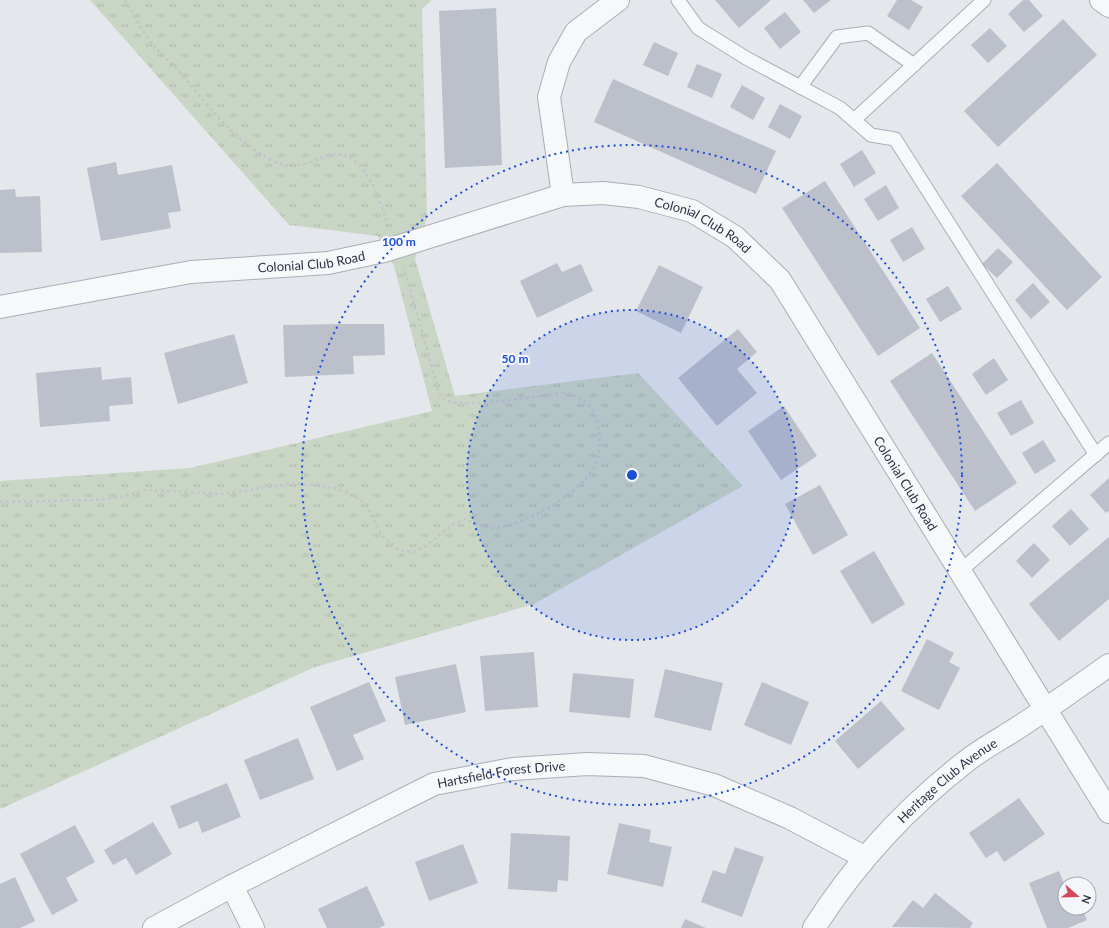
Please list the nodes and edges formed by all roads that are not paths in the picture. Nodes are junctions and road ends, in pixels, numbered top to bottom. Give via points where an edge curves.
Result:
1 (618, 0) edge
2 (678, 0) edge
3 (984, 0) edge
4 (1101, 0) edge
5 (1109, 6) edge
6 (914, 65) junction
7 (800, 87) junction
8 (854, 120) junction
9 (563, 195) junction
10 (0, 307) edge
11 (1109, 443) edge
12 (1096, 455) junction
13 (959, 572) junction
14 (1109, 665) edge
15 (1046, 709) junction
16 (1109, 812) edge
17 (864, 857) junction
18 (232, 886) junction
19 (154, 928) edge
20 (253, 928) edge
21 (814, 928) edge

1 - 9 street via 576,32 559,62 549,97
2 - 7 lane via 698,28
3 - 6 lane
4 - 5 street
6 - 7 lane via 868,33 837,37
6 - 8 lane
7 - 8 lane via 840,108
8 - 12 lane via 871,135 895,139
9 - 10 street, Colonial Club Road via 396,247 328,263 191,272
9 - 13 street, Colonial Club Road via 603,193 639,197 692,211 735,237 780,280
11 - 12 lane
12 - 13 lane
13 - 15 street, Colonial Club Road
14 - 15 street, Heritage Club Avenue
15 - 16 street, Colonial Club Road
15 - 17 street, Heritage Club Avenue via 964,762 916,804
17 - 18 street, Hartsfield Forest Drive via 790,818 714,785 644,766 587,764 513,769 434,784
17 - 21 street, Heritage Club Avenue
18 - 19 street, Hartsfield Forest Drive
18 - 20 street

